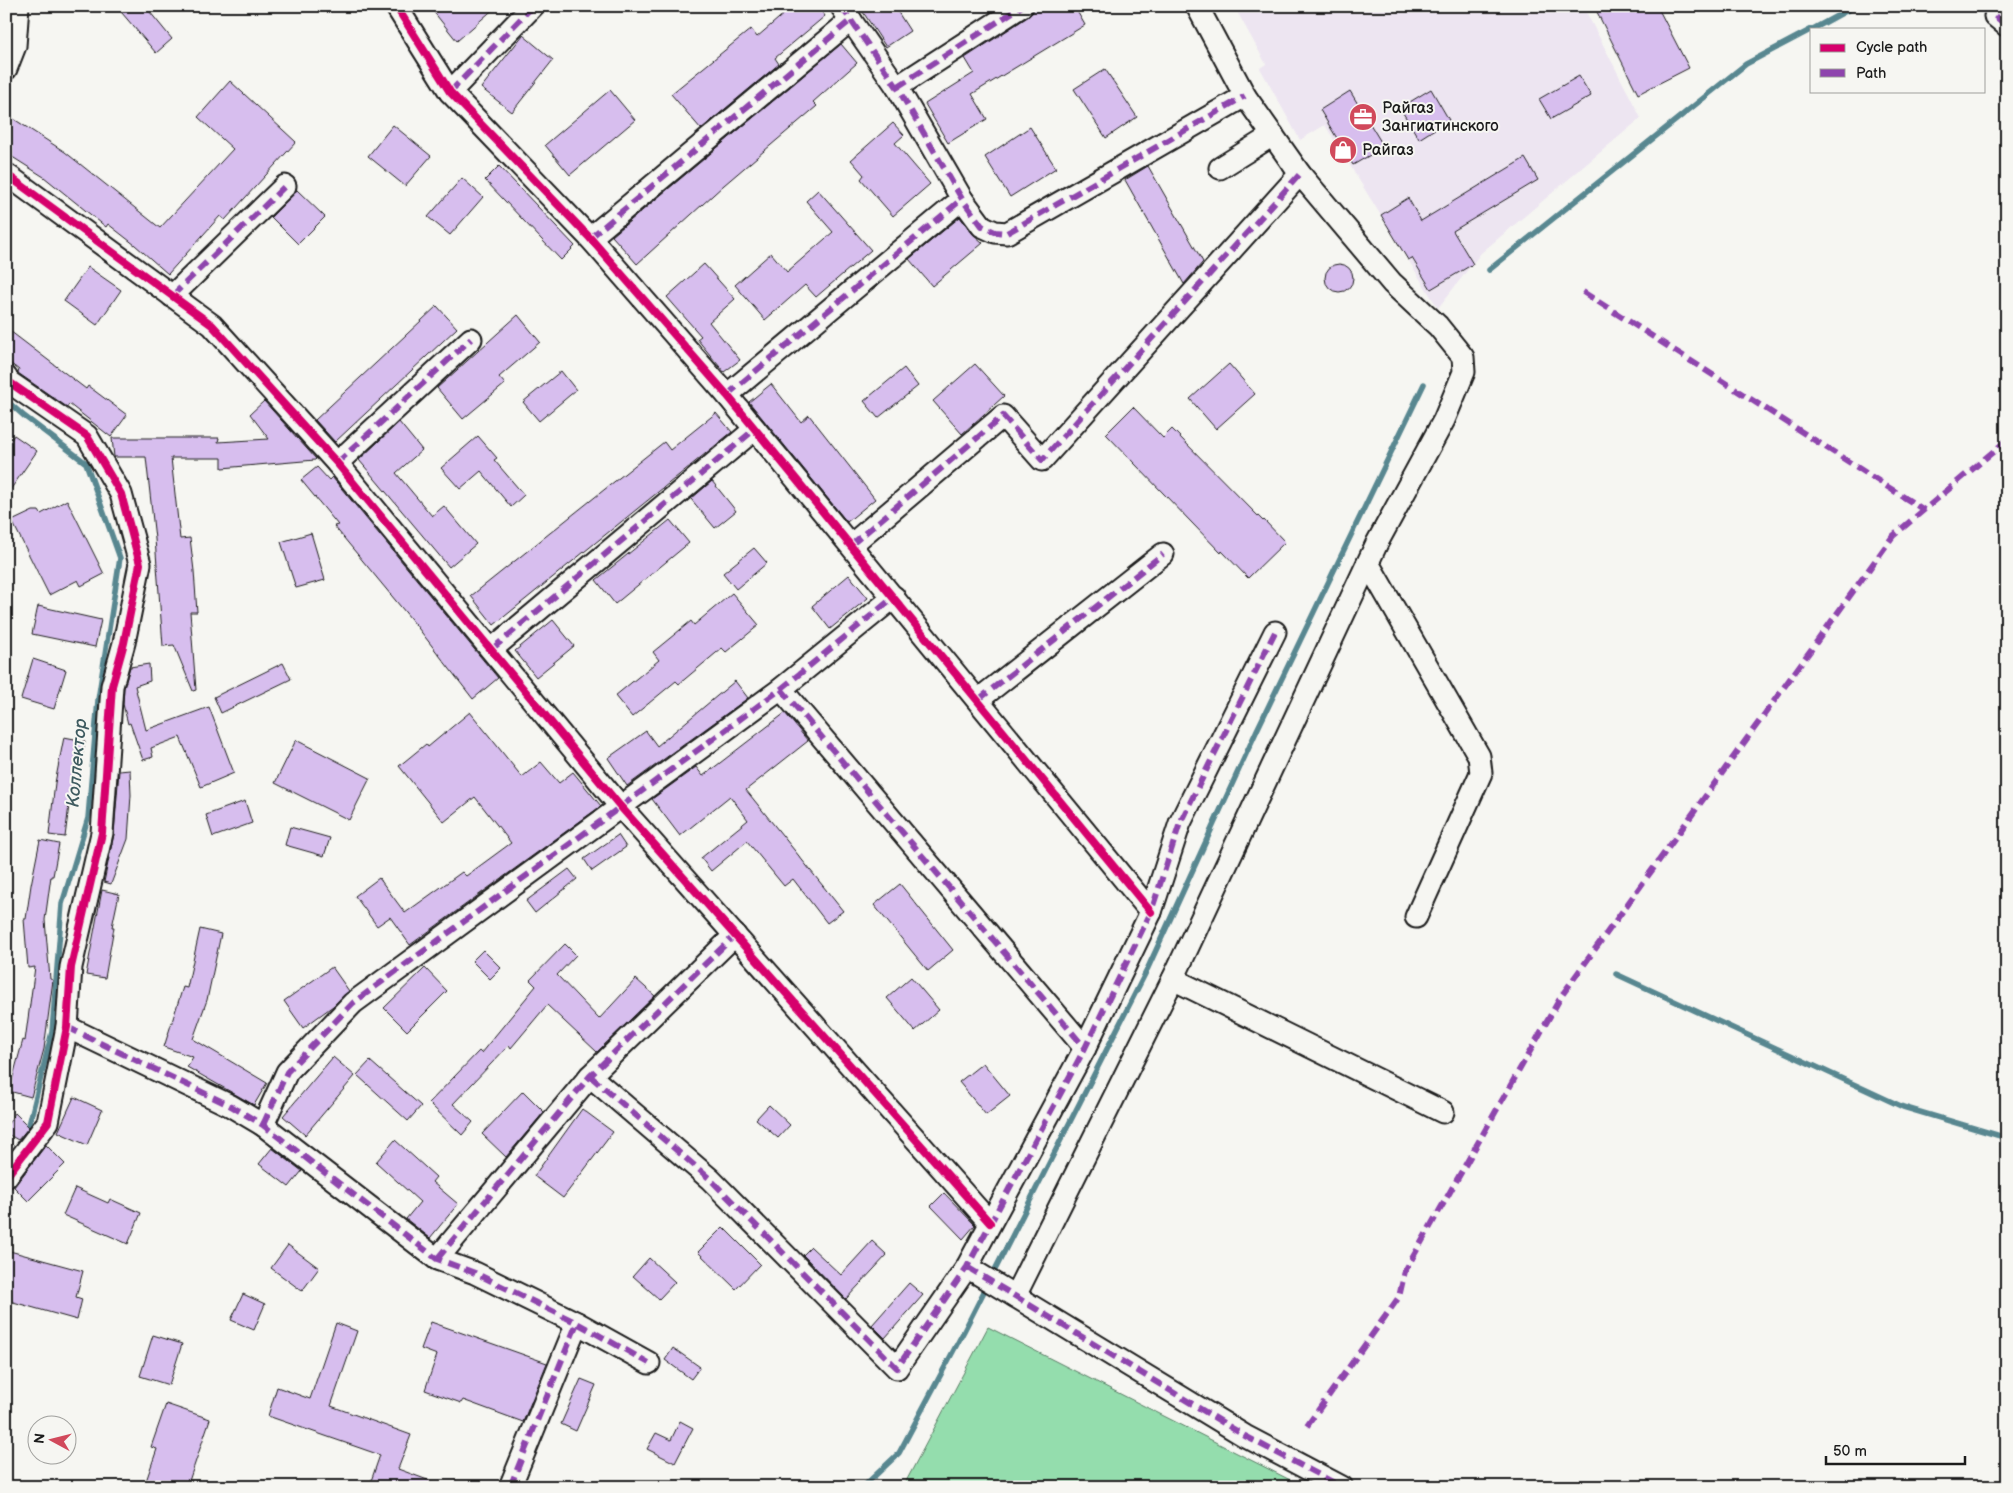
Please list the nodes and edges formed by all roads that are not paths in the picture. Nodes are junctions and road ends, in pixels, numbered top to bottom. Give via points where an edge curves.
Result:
1 (18, 6) edge
2 (396, 6) edge
3 (532, 6) edge
4 (1022, 6) edge
5 (1197, 6) edge
6 (846, 13) edge
7 (6, 69) edge
8 (897, 87) junction
9 (450, 92) junction
10 (1245, 96) junction
11 (1273, 136) junction
12 (1220, 168) dead end
13 (6, 174) edge
14 (1300, 174) junction
15 (285, 186) dead end
16 (962, 199) junction
17 (590, 238) junction
18 (172, 296) junction
19 (471, 339) dead end
20 (6, 377) edge
21 (727, 394) junction
22 (755, 429) junction
23 (337, 463) junction
24 (851, 545) junction
25 (1163, 554) dead end
26 (1368, 563) junction
27 (894, 597) junction
28 (1275, 632) dead end
29 (492, 649) junction
30 (781, 689) junction
31 (978, 700) junction
32 (620, 806) junction
33 (1151, 912) junction
34 (1416, 917) dead end
35 (734, 935) junction
36 (1173, 979) junction
37 (67, 1028) junction
38 (1085, 1048) junction
39 (590, 1076) junction
40 (1443, 1112) dead end
41 (263, 1125) junction
42 (6, 1177) edge
43 (990, 1222) junction
44 (438, 1259) junction
45 (982, 1276) junction
46 (1015, 1296) junction
47 (577, 1324) junction
48 (649, 1363) dead end
49 (510, 1487) edge
50 (1342, 1487) edge

1 - 7 street via 15,46
2 - 9 street
3 - 9 street
4 - 8 street
5 - 10 street
6 - 8 street
6 - 17 street
8 - 16 street
9 - 17 street
10 - 11 street
10 - 16 street via 1007,233 982,226
11 - 12 street
11 - 14 street
13 - 18 street
14 - 24 street via 1042,460 1003,416
14 - 26 street via 1392,283 1438,326 1463,357 1464,372 1444,420
15 - 18 street
16 - 21 street
17 - 21 street
18 - 23 street via 212,325
19 - 23 street
20 - 37 street via 86,436 121,494 140,564 112,686 102,833 71,967
21 - 22 street
22 - 24 street
22 - 29 street
23 - 29 street
24 - 27 street
25 - 31 street
26 - 34 street via 1482,766
26 - 36 street
27 - 30 street
27 - 31 street
28 - 33 street via 1180,823
29 - 32 street
30 - 32 street
30 - 38 street
31 - 33 street
32 - 35 street
32 - 41 street via 353,1003 286,1072
33 - 38 street
35 - 39 street
35 - 43 street
36 - 40 street
36 - 46 street
37 - 41 street via 231,1106
37 - 42 street via 48,1122
38 - 43 street
39 - 44 street
39 - 45 street via 710,1180 897,1368
41 - 44 street
43 - 45 street
44 - 47 street via 475,1273
45 - 46 street
46 - 50 street via 1245,1436
47 - 48 street
47 - 49 street

